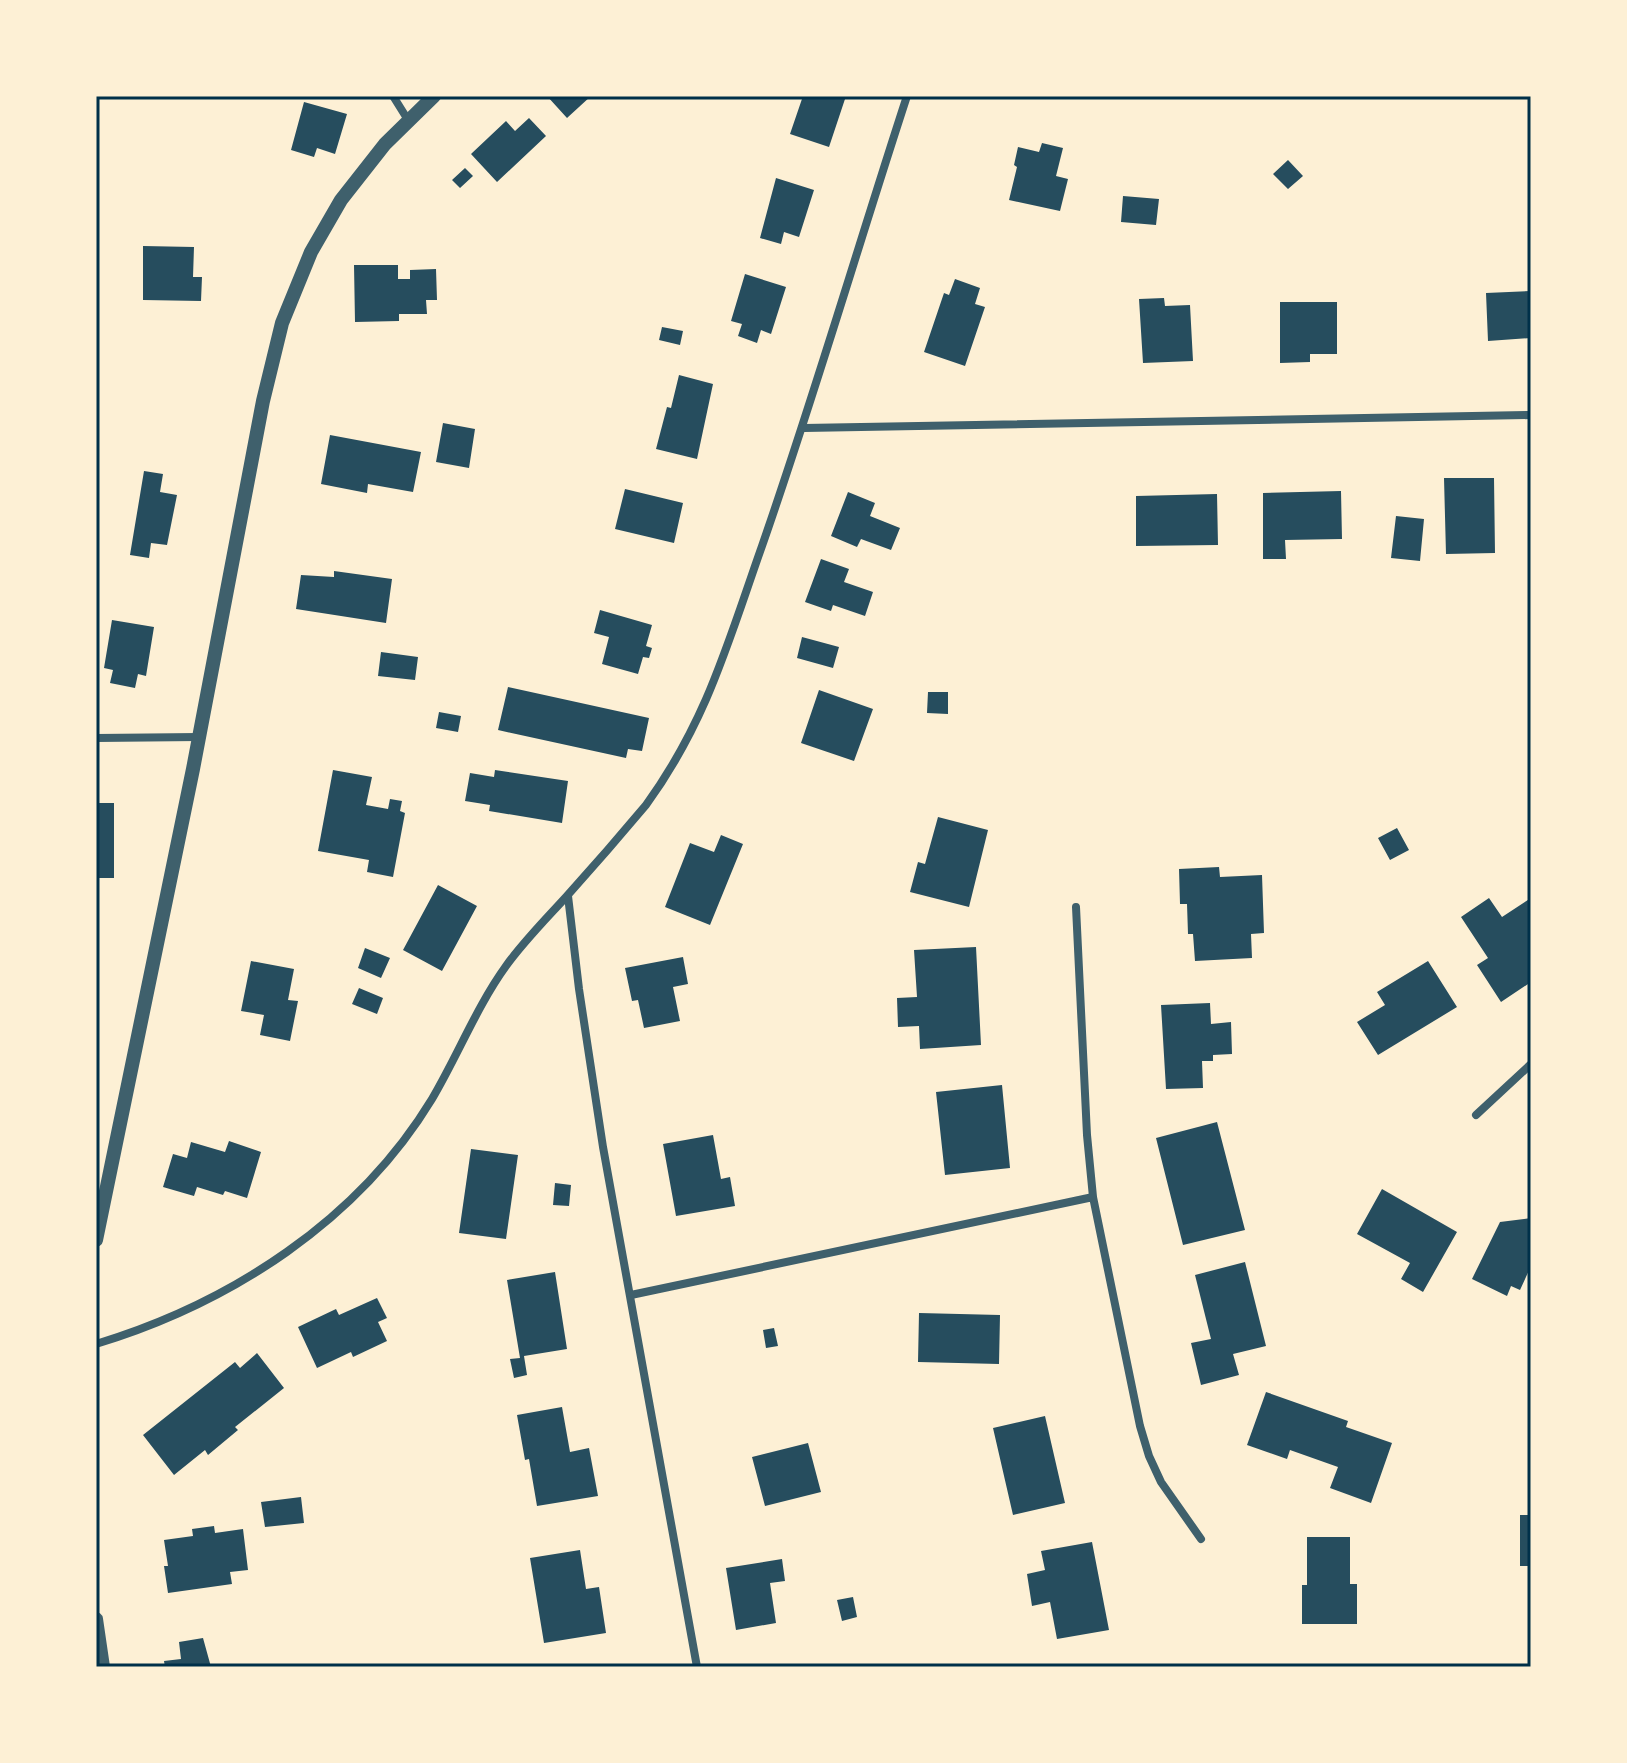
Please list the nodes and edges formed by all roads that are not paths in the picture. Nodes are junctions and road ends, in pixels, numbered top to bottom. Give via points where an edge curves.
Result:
1 (393, 96) edge
2 (434, 96) edge
3 (907, 96) edge
4 (408, 120) junction
5 (1531, 415) edge
6 (804, 428) junction
7 (199, 737) junction
8 (96, 738) edge
9 (568, 896) junction
10 (1076, 907) dead end
11 (1531, 1064) edge
12 (1476, 1115) dead end
13 (1093, 1197) junction
14 (96, 1240) edge
15 (631, 1295) junction
16 (96, 1344) edge
17 (1201, 1539) dead end
18 (96, 1619) edge
19 (103, 1667) edge
20 (697, 1667) edge

1 - 4 street
2 - 4 street
3 - 6 street
4 - 7 street via 331,215 282,323
5 - 6 street
6 - 9 street via 712,690 685,746 646,805
7 - 8 street
7 - 14 street
9 - 15 street via 603,1147
9 - 16 street via 506,966 431,1101 352,1199 308,1239 214,1297
10 - 13 street
11 - 12 street
13 - 15 street
13 - 17 street via 1149,1456
15 - 20 street
18 - 19 street

